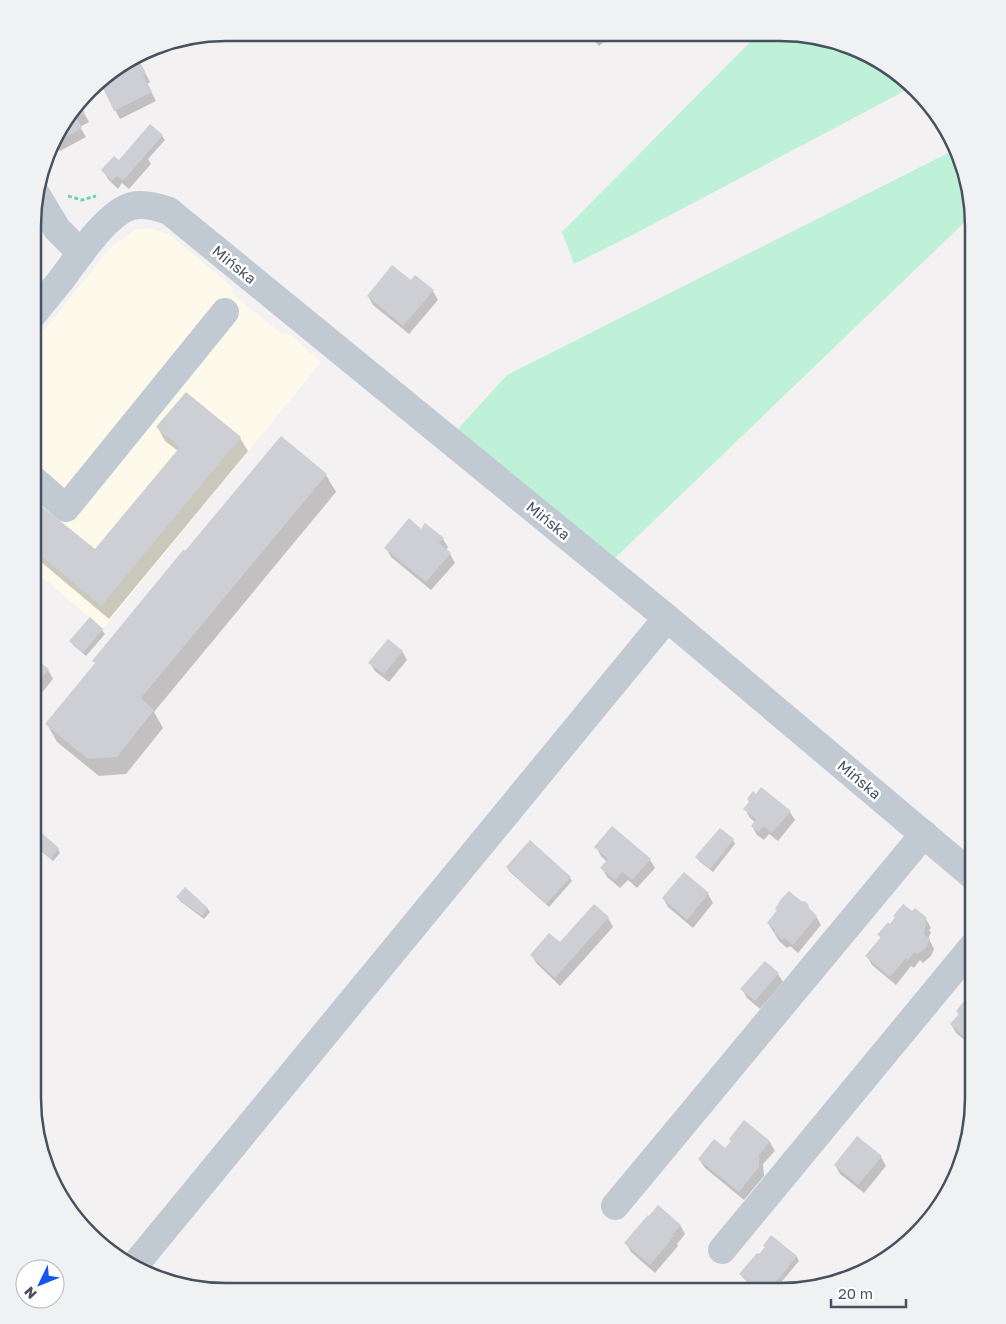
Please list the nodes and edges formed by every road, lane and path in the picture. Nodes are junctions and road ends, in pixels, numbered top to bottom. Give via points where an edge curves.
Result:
1 (43, 205) edge
2 (82, 252) junction
3 (41, 304) edge
4 (225, 312) dead end
5 (41, 486) edge
6 (667, 618) junction
7 (924, 834) junction
8 (965, 869) edge
9 (965, 956) edge
10 (615, 1206) dead end
11 (722, 1250) dead end
12 (139, 1261) edge

1 - 2 street via 57,229
2 - 3 street, Mińska
2 - 6 street, Mińska via 110,220 130,207 140,205 169,211
4 - 5 street via 66,508
6 - 7 street, Mińska
6 - 12 street
7 - 8 street, Mińska
7 - 10 street
9 - 11 street

